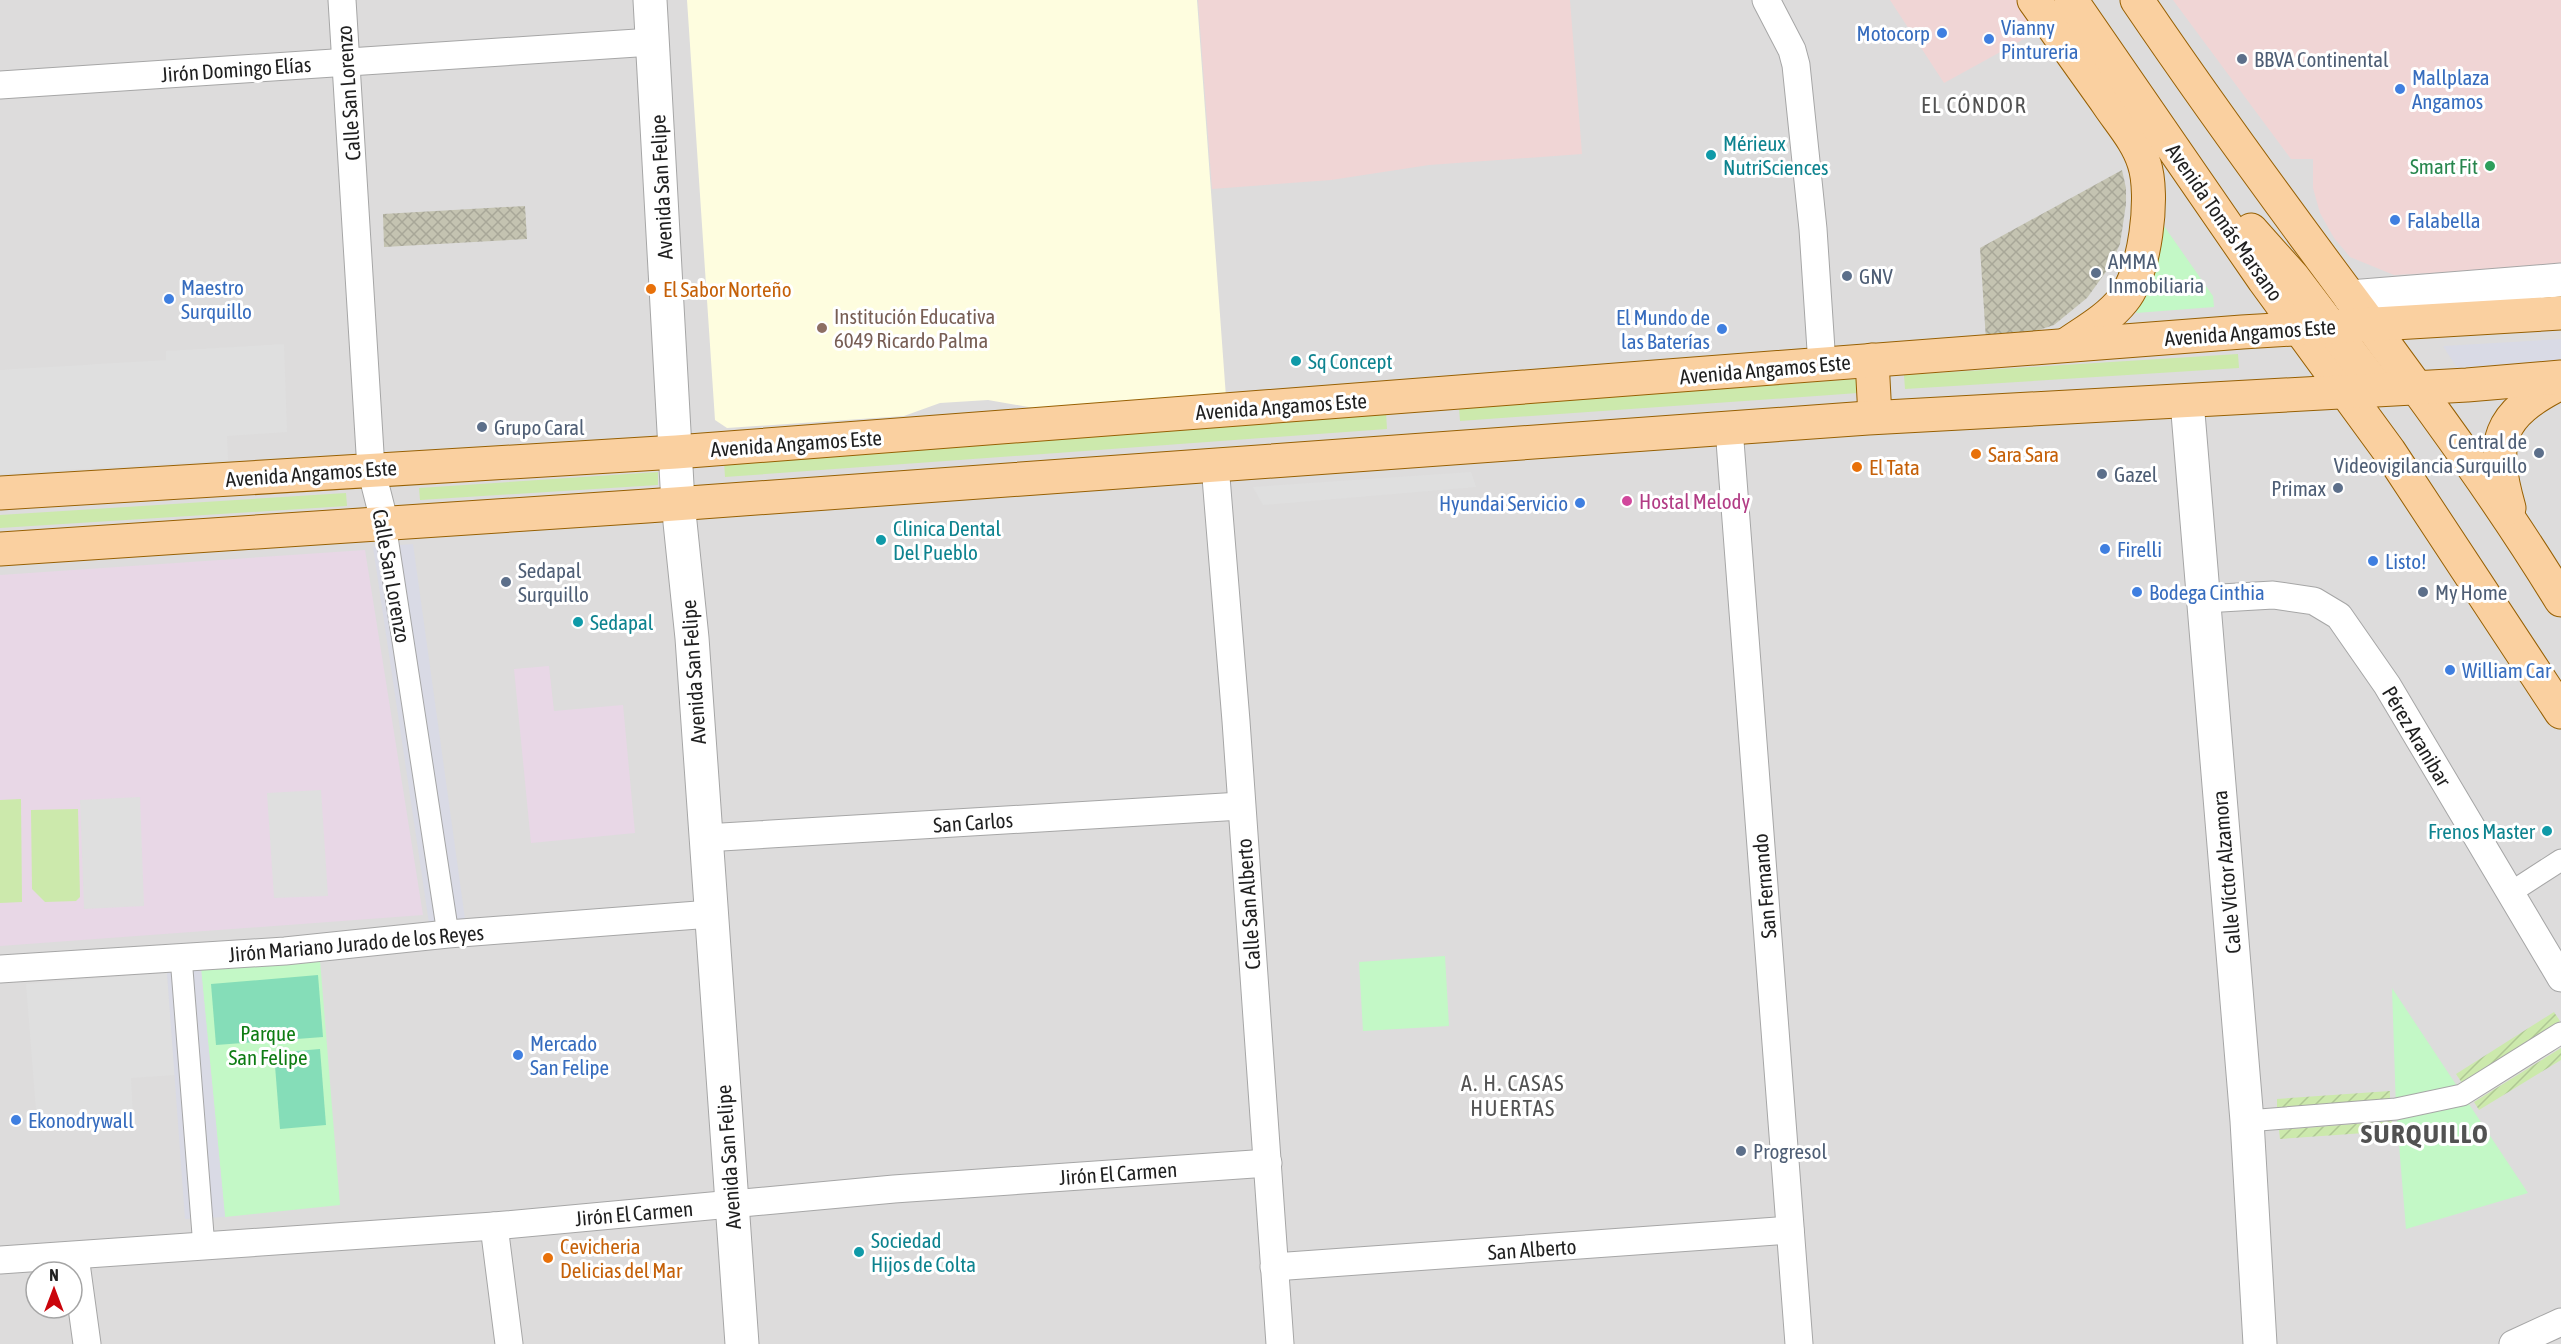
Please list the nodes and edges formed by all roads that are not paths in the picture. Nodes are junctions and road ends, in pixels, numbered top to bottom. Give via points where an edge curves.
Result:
1 (342, 0) edge
2 (650, 0) edge
3 (1766, 0) edge
4 (2034, 0) edge
5 (2071, 0) edge
6 (2137, 0) edge
7 (652, 42) junction
8 (347, 62) junction
9 (0, 85) edge
10 (2561, 280) edge
11 (2350, 297) junction
12 (2561, 313) edge
13 (2369, 323) junction
14 (2315, 327) junction
15 (2064, 346) junction
16 (1872, 360) junction
17 (1822, 365) junction
18 (2561, 377) edge
19 (2561, 383) edge
20 (2418, 387) junction
21 (2362, 390) junction
22 (2187, 401) junction
23 (1875, 417) junction
24 (1730, 428) junction
25 (676, 452) junction
26 (1215, 465) junction
27 (370, 470) junction
28 (0, 493) edge
29 (678, 503) junction
30 (385, 524) junction
31 (2514, 524) junction
32 (0, 549) edge
33 (2204, 599) junction
34 (2561, 600) edge
35 (2561, 712) edge
36 (1241, 806) junction
37 (705, 838) junction
38 (2561, 860) edge
39 (2510, 893) junction
40 (711, 914) junction
41 (448, 934) junction
42 (181, 957) junction
43 (0, 969) edge
44 (2561, 978) edge
45 (2561, 1033) edge
46 (2247, 1121) junction
47 (1268, 1163) junction
48 (731, 1204) junction
49 (494, 1226) junction
50 (1790, 1230) junction
51 (204, 1247) junction
52 (75, 1256) junction
53 (0, 1260) edge
54 (1274, 1267) junction
55 (2561, 1322) edge
56 (87, 1344) edge
57 (509, 1344) edge
58 (742, 1344) edge
59 (1280, 1344) edge
60 (1799, 1344) edge
61 (2260, 1344) edge
62 (2513, 1344) edge

1 - 8 street, Calle San Lorenzo
2 - 7 street, Avenida San Felipe
3 - 17 street via 1796,65
4 - 15 main road via 2137,146 2148,179 2145,236 2126,298 2112,313
5 - 14 main road via 2152,116 2293,277
6 - 11 main road
7 - 8 street, Jirón Domingo Elías
7 - 25 street, Avenida San Felipe
8 - 9 street, Jirón Domingo Elías
8 - 27 street, Calle San Lorenzo
10 - 11 street
11 - 13 main road
12 - 13 main road, Avenida Angamos Este
13 - 14 main road, Avenida Angamos Este
13 - 20 main road
14 - 15 main road, Avenida Angamos Este
14 - 21 main road
15 - 16 main road, Avenida Angamos Este
16 - 17 main road, Avenida Angamos Este
16 - 23 main road
17 - 25 main road, Avenida Angamos Este
18 - 20 main road
19 - 31 main road via 2533,397 2514,413 2500,442 2501,478
20 - 21 main road
20 - 31 main road
21 - 22 main road
21 - 35 main road via 2389,451
22 - 23 main road
22 - 33 street, Calle Víctor Alzamora
23 - 24 main road
24 - 26 main road
24 - 50 street, San Fernando
25 - 27 main road, Avenida Angamos Este
25 - 29 street, Avenida San Felipe
26 - 29 main road
26 - 36 street, Calle San Alberto
27 - 28 main road, Avenida Angamos Este
27 - 30 street, Calle San Lorenzo
29 - 30 main road
29 - 37 street, Avenida San Felipe via 692,638
30 - 32 main road
30 - 41 street, Calle San Lorenzo
31 - 34 main road
33 - 39 street, Pérez Aranibar via 2273,595 2314,602 2339,616 2387,685
33 - 46 street, Calle Víctor Alzamora
36 - 37 street, San Carlos
36 - 47 street, Calle San Alberto
37 - 40 street, Avenida San Felipe
38 - 39 street
39 - 44 street, Pérez Aranibar
40 - 41 street, Jirón Mariano Jurado de los Reyes
40 - 48 street, Avenida San Felipe
41 - 42 street, Jirón Mariano Jurado de los Reyes
42 - 43 street, Jirón Mariano Jurado de los Reyes
42 - 51 street
45 - 46 street via 2462,1095 2396,1109
46 - 61 street, Calle Víctor Alzamora
47 - 48 street, Jirón El Carmen
47 - 54 street, Calle San Alberto
48 - 49 street, Jirón El Carmen
48 - 58 street, Avenida San Felipe
49 - 51 street, Jirón El Carmen
49 - 57 street
50 - 54 street, San Alberto
50 - 60 street, San Fernando
51 - 52 street, Jirón El Carmen
52 - 53 street, Jirón El Carmen
52 - 56 street
54 - 59 street, Calle San Alberto
55 - 62 street

